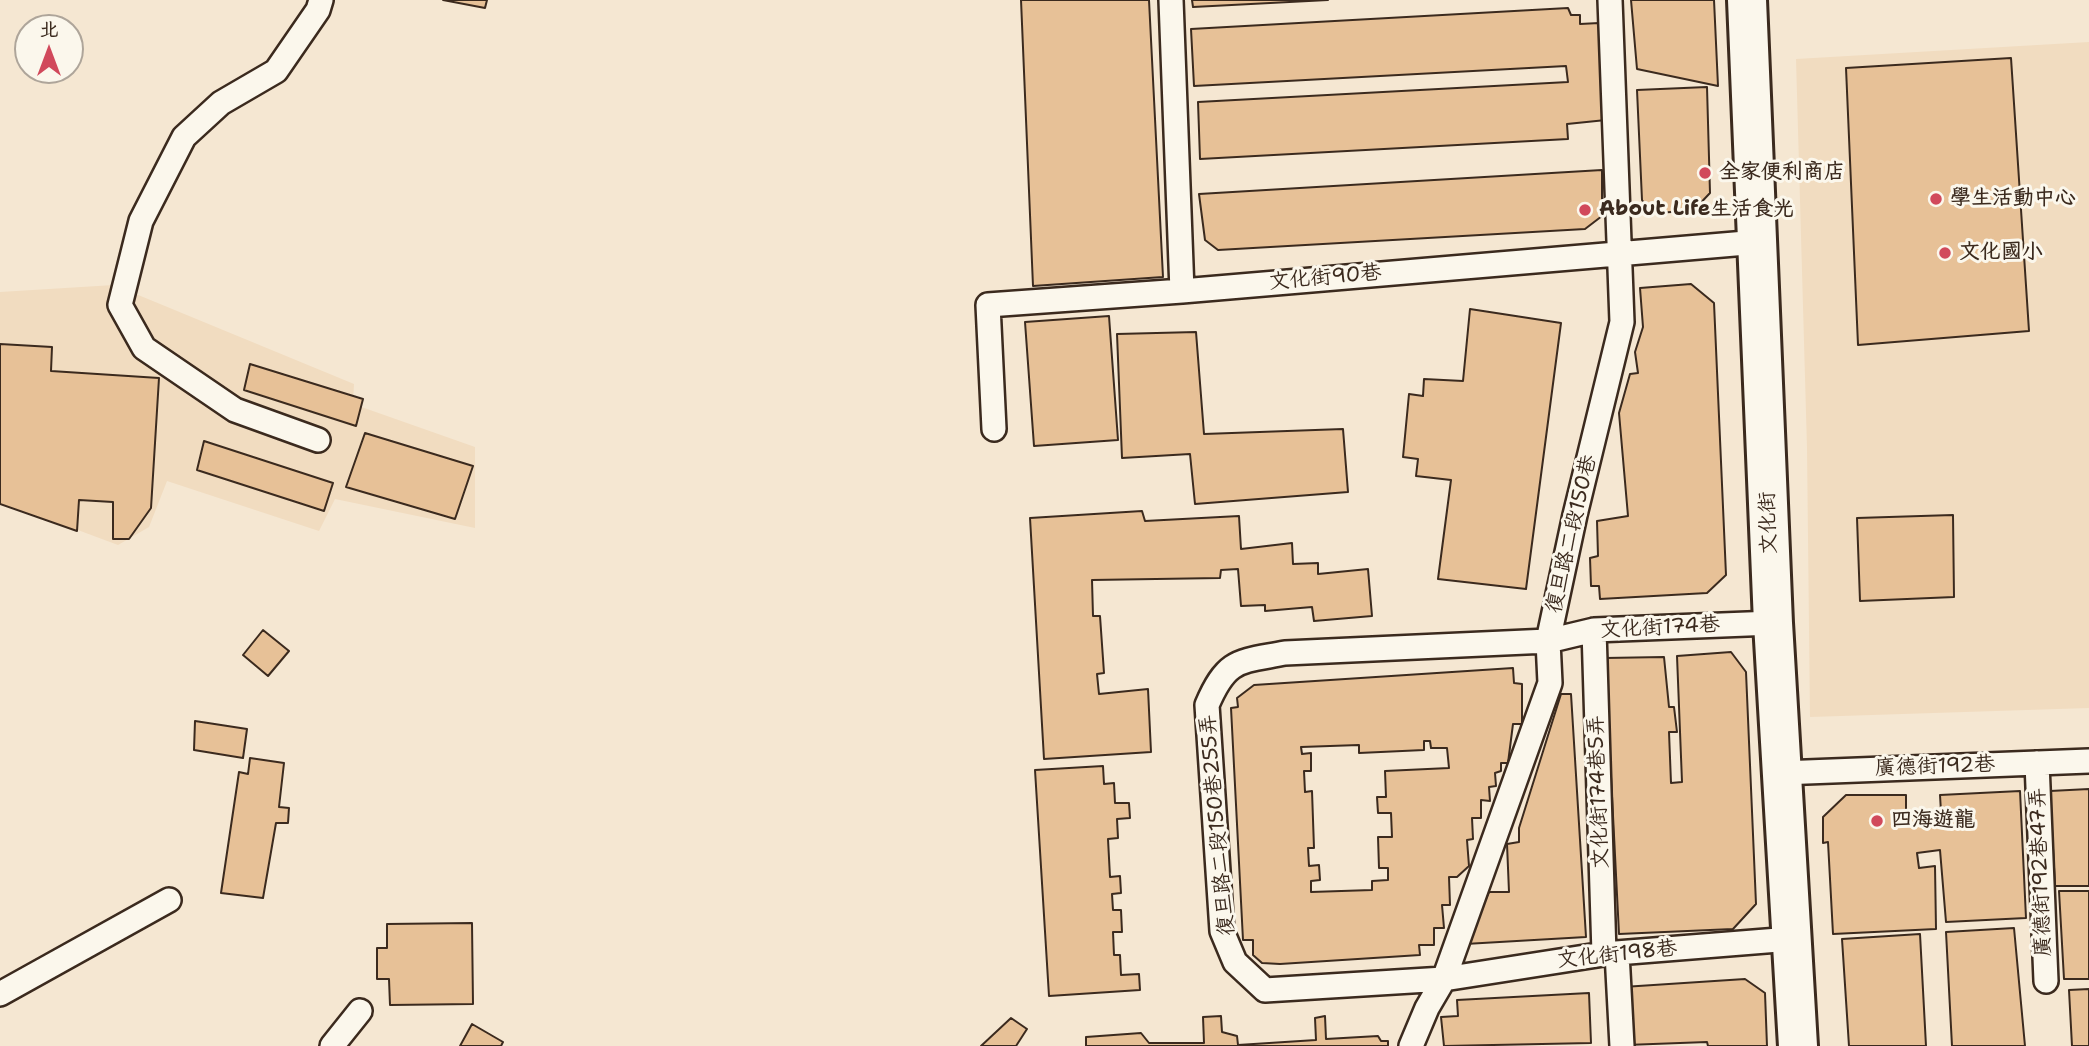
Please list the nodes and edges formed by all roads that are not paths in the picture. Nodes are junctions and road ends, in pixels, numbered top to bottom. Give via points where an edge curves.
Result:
1 (321, 0) edge
2 (1171, 0) edge
3 (1610, 0) edge
4 (1747, 0) edge
5 (1758, 242) junction
6 (1619, 251) junction
7 (1182, 291) junction
8 (994, 429) dead end
9 (318, 440) dead end
10 (1773, 623) junction
11 (1594, 630) junction
12 (1548, 641) junction
13 (2089, 761) edge
14 (2037, 763) junction
15 (1781, 773) junction
16 (169, 900) dead end
17 (1791, 939) junction
18 (1610, 953) junction
19 (1444, 979) junction
20 (2046, 981) dead end
21 (0, 995) edge
22 (360, 1012) dead end
23 (332, 1046) edge
24 (1411, 1046) edge
25 (1622, 1046) edge
26 (1798, 1046) edge

1 - 9 lane via 276,71 221,103 184,137 141,221 120,305 144,348 235,410
2 - 7 lane
3 - 6 lane, 復旦路二段150巷
4 - 5 street, 文化街
5 - 6 lane, 文化街90巷
5 - 10 street, 文化街
6 - 7 lane, 文化街90巷
6 - 12 lane, 復旦路二段150巷 via 1622,322
7 - 8 lane, 文化街90巷 via 988,305
10 - 11 lane, 文化街174巷
10 - 15 street, 文化街
11 - 12 lane, 文化街174巷
11 - 18 lane, 文化街174巷5弄
12 - 19 lane, 復旦路二段150巷 via 1550,683
12 - 19 lane, 復旦路二段150巷255弄 via 1285,653 1243,662 1220,675 1207,705 1222,931 1235,962 1265,990
13 - 14 lane, 廣德街192巷
14 - 15 lane, 廣德街192巷
14 - 20 lane, 廣德街192巷47弄
15 - 17 street, 文化街
16 - 21 lane
17 - 18 lane, 文化街198巷
17 - 26 street, 文化街
18 - 19 lane, 文化街198巷
18 - 25 lane, 文化街174巷5弄
19 - 24 lane, 復旦路二段150巷
22 - 23 lane

